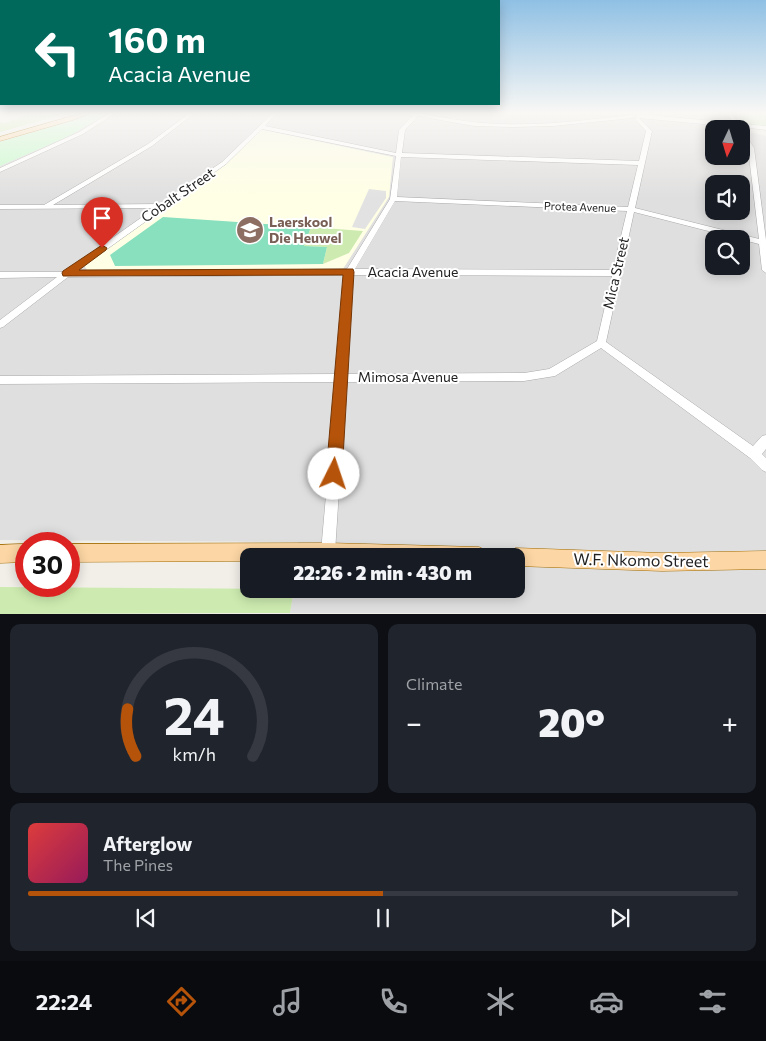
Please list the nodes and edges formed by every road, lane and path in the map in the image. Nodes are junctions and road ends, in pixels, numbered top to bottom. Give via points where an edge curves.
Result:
1 (63, 141) edge
2 (156, 141) edge
3 (248, 141) edge
4 (328, 141) edge
5 (401, 141) edge
6 (647, 141) edge
7 (750, 146) edge
8 (399, 154) junction
9 (641, 163) junction
10 (0, 170) edge
11 (393, 199) junction
12 (0, 206) edge
13 (46, 206) junction
14 (161, 206) junction
15 (631, 210) junction
16 (763, 242) junction
17 (766, 270) edge
18 (349, 272) junction
19 (616, 272) junction
20 (67, 273) junction
21 (0, 275) edge
22 (0, 325) edge
23 (601, 343) junction
24 (342, 378) junction
25 (0, 380) edge
26 (766, 440) edge
27 (754, 454) junction
28 (766, 466) edge
29 (328, 548) edge
30 (240, 552) edge
31 (15, 553) edge
32 (80, 553) edge
33 (0, 554) edge
34 (525, 557) edge
35 (766, 560) edge

1 - 10 street
2 - 13 street
3 - 14 street, Cobalt Street via 224,163
4 - 8 street
5 - 8 street
6 - 9 street, Mica Street
7 - 16 street
8 - 9 street
8 - 11 street
9 - 15 street, Mica Street
11 - 15 street, Protea Avenue
11 - 18 street
12 - 13 street
13 - 14 street
14 - 20 street, Cobalt Street
15 - 16 street, Protea Avenue
15 - 19 street, Mica Street
16 - 17 street
18 - 19 street, Acacia Avenue
18 - 20 street, Acacia Avenue
18 - 24 street
19 - 23 street, Mica Street
20 - 21 street, Acacia Avenue
20 - 22 street, Cobalt Street
23 - 24 street, Mimosa Avenue via 563,366 539,375
23 - 27 street
24 - 25 street, Mimosa Avenue
24 - 29 street
26 - 27 street
27 - 28 street
30 - 32 main road
31 - 33 main road
34 - 35 main road, W.F. Nkomo Street via 662,562

